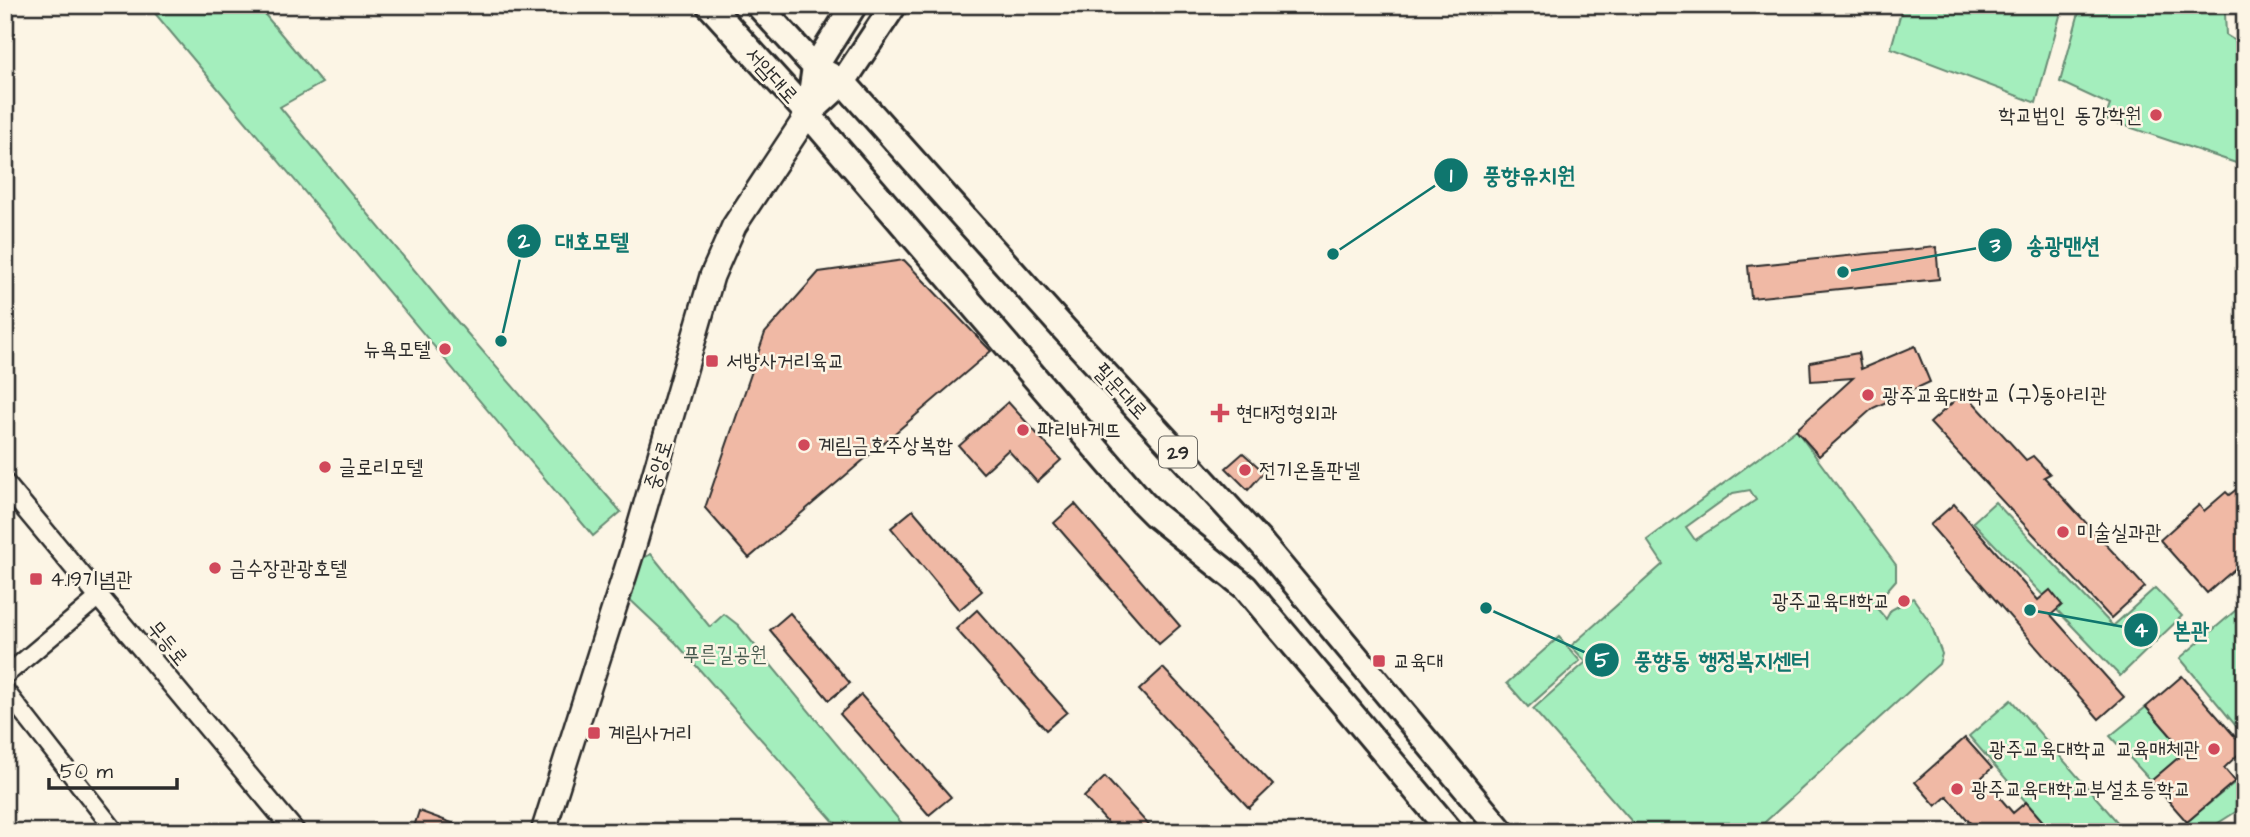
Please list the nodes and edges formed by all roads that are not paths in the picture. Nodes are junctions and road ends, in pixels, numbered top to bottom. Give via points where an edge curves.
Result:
1 (709, 5) edge
2 (758, 5) edge
3 (854, 5) edge
4 (894, 5) edge
5 (815, 67) junction
6 (843, 82) junction
7 (808, 114) junction
8 (5, 484) edge
9 (100, 596) junction
10 (5, 676) edge
11 (5, 690) edge
12 (116, 832) edge
13 (295, 832) edge
14 (542, 832) edge
15 (1451, 832) edge
16 (1502, 832) edge

1 - 7 main road, 서암대로
2 - 5 main road, 서암대로
3 - 5 main road
4 - 6 main road
5 - 6 main road, 서암대로
5 - 7 main road
6 - 7 main road
6 - 16 main road, 필문대로 / 29 via 1263,545
7 - 14 main road, 중앙로 via 734,226 712,276 632,552
7 - 15 main road via 1142,502 1245,587
8 - 9 street, 무등로
9 - 10 street
9 - 13 street, 무등로
11 - 12 street

